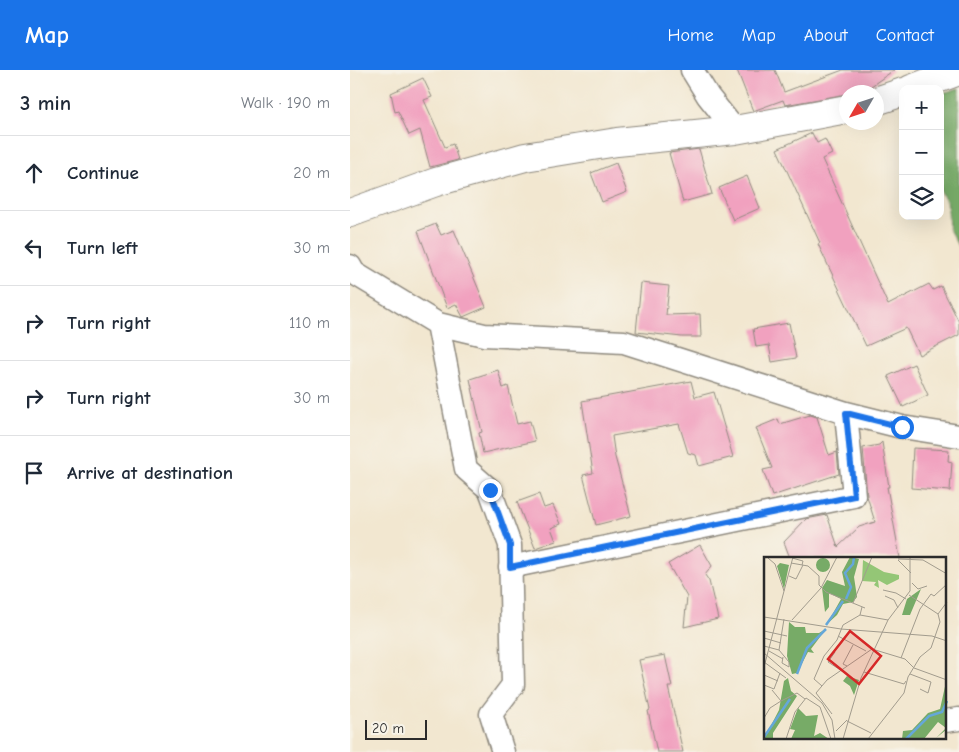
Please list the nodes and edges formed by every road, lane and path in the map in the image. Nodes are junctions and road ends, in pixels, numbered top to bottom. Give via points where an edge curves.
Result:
1 (692, 70) edge
2 (959, 71) edge
3 (922, 85) edge
4 (899, 93) edge
5 (884, 98) edge
6 (839, 110) edge
7 (735, 130) junction
8 (350, 213) edge
9 (350, 266) edge
10 (438, 324) junction
11 (846, 413) junction
12 (959, 436) edge
13 (510, 567) junction
14 (959, 720) edge
15 (946, 721) edge
16 (503, 752) edge

1 - 7 street
2 - 3 street
4 - 5 street
6 - 7 street
7 - 8 street via 617,142 525,157 436,182
9 - 10 street via 354,273
10 - 11 street via 484,335 624,342
10 - 13 street via 466,469 490,490 510,545
11 - 12 street via 902,427
11 - 13 street via 854,496
13 - 16 street via 513,685 491,714
14 - 15 street

